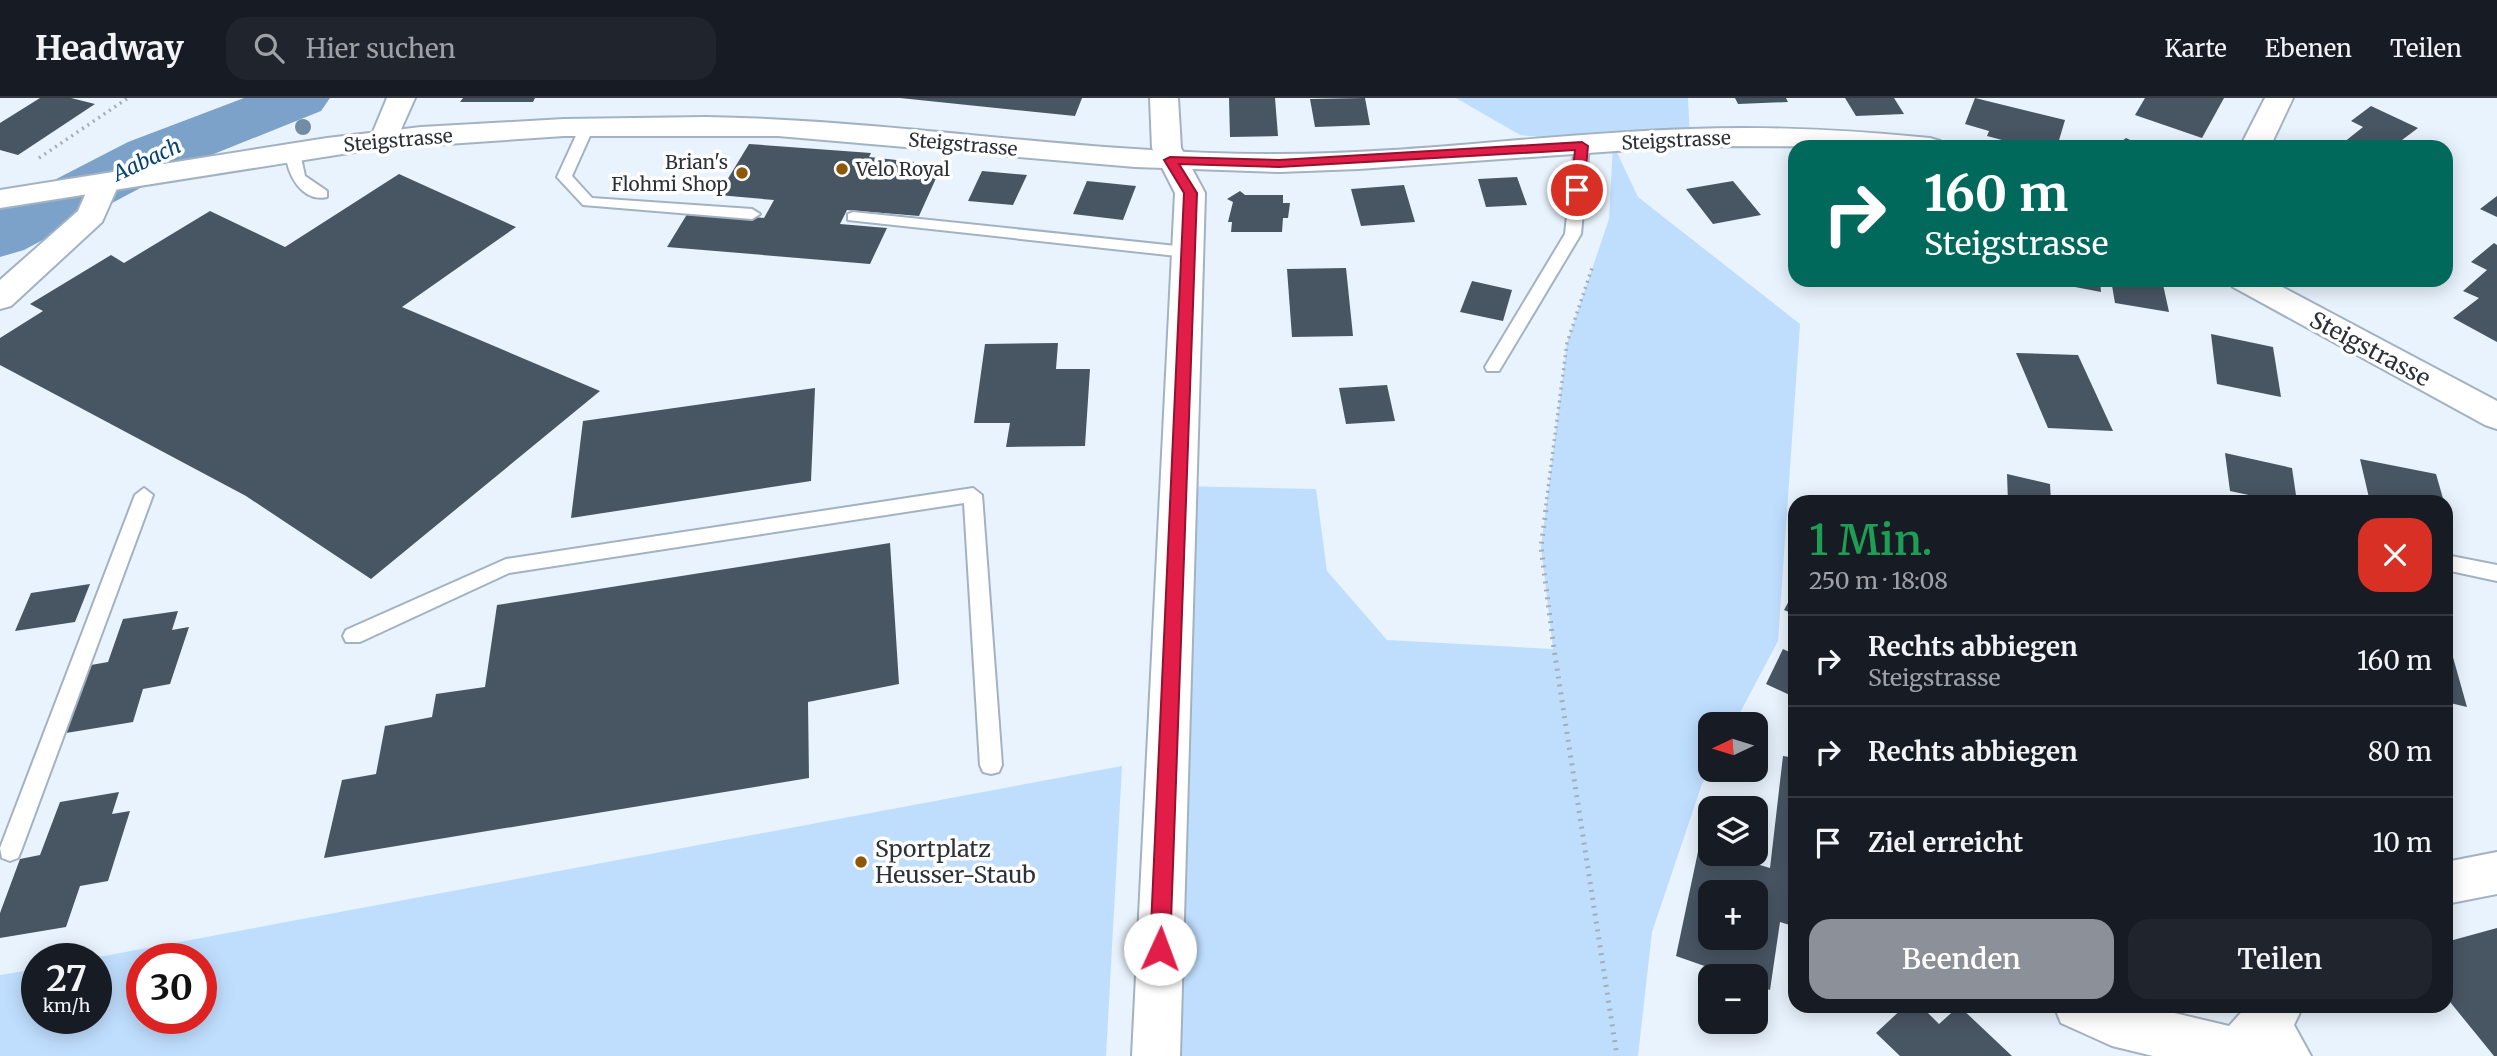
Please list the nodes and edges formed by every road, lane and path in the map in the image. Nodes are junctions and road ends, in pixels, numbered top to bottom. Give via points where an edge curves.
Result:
1 (128, 98) edge
2 (401, 98) edge
3 (1164, 98) edge
4 (2276, 99) edge
5 (586, 129) junction
6 (384, 139) junction
7 (1853, 140) edge
8 (2258, 140) edge
9 (1582, 146) junction
10 (293, 153) junction
11 (1170, 160) junction
12 (34, 161) dead end
13 (101, 192) junction
14 (321, 194) dead end
15 (0, 198) edge
16 (752, 214) dead end
17 (853, 217) dead end
18 (1186, 252) junction
19 (1596, 257) dead end
20 (2257, 287) edge
21 (0, 298) edge
22 (1493, 367) dead end
23 (2497, 416) edge
24 (144, 495) dead end
25 (2453, 564) edge
26 (2497, 573) edge
27 (353, 636) dead end
28 (991, 765) dead end
29 (10, 851) dead end
30 (2497, 873) edge
31 (2453, 882) edge
32 (2093, 1013) edge
33 (2261, 1039) edge
34 (1156, 1056) edge
35 (1616, 1056) edge

1 - 12 path
2 - 6 street
3 - 11 street via 1161,136
4 - 8 street
5 - 6 street, Steigstrasse
5 - 11 street, Steigstrasse via 748,125
5 - 16 lane via 564,177 588,202
6 - 10 street, Steigstrasse
7 - 9 street, Steigstrasse via 1756,136
9 - 11 street, Steigstrasse via 1279,163
9 - 22 lane via 1573,234
10 - 13 street, Steigstrasse via 137,180
10 - 14 lane via 293,170 300,183
11 - 18 street via 1190,193
13 - 15 street, Steigstrasse
13 - 21 street via 91,215
17 - 18 lane
18 - 34 street
19 - 35 path via 1567,343 1541,547
20 - 23 street, Steigstrasse
24 - 29 lane
25 - 26 lane
27 - 28 lane via 506,566 973,495
30 - 31 street
32 - 33 street via 2112,1022

